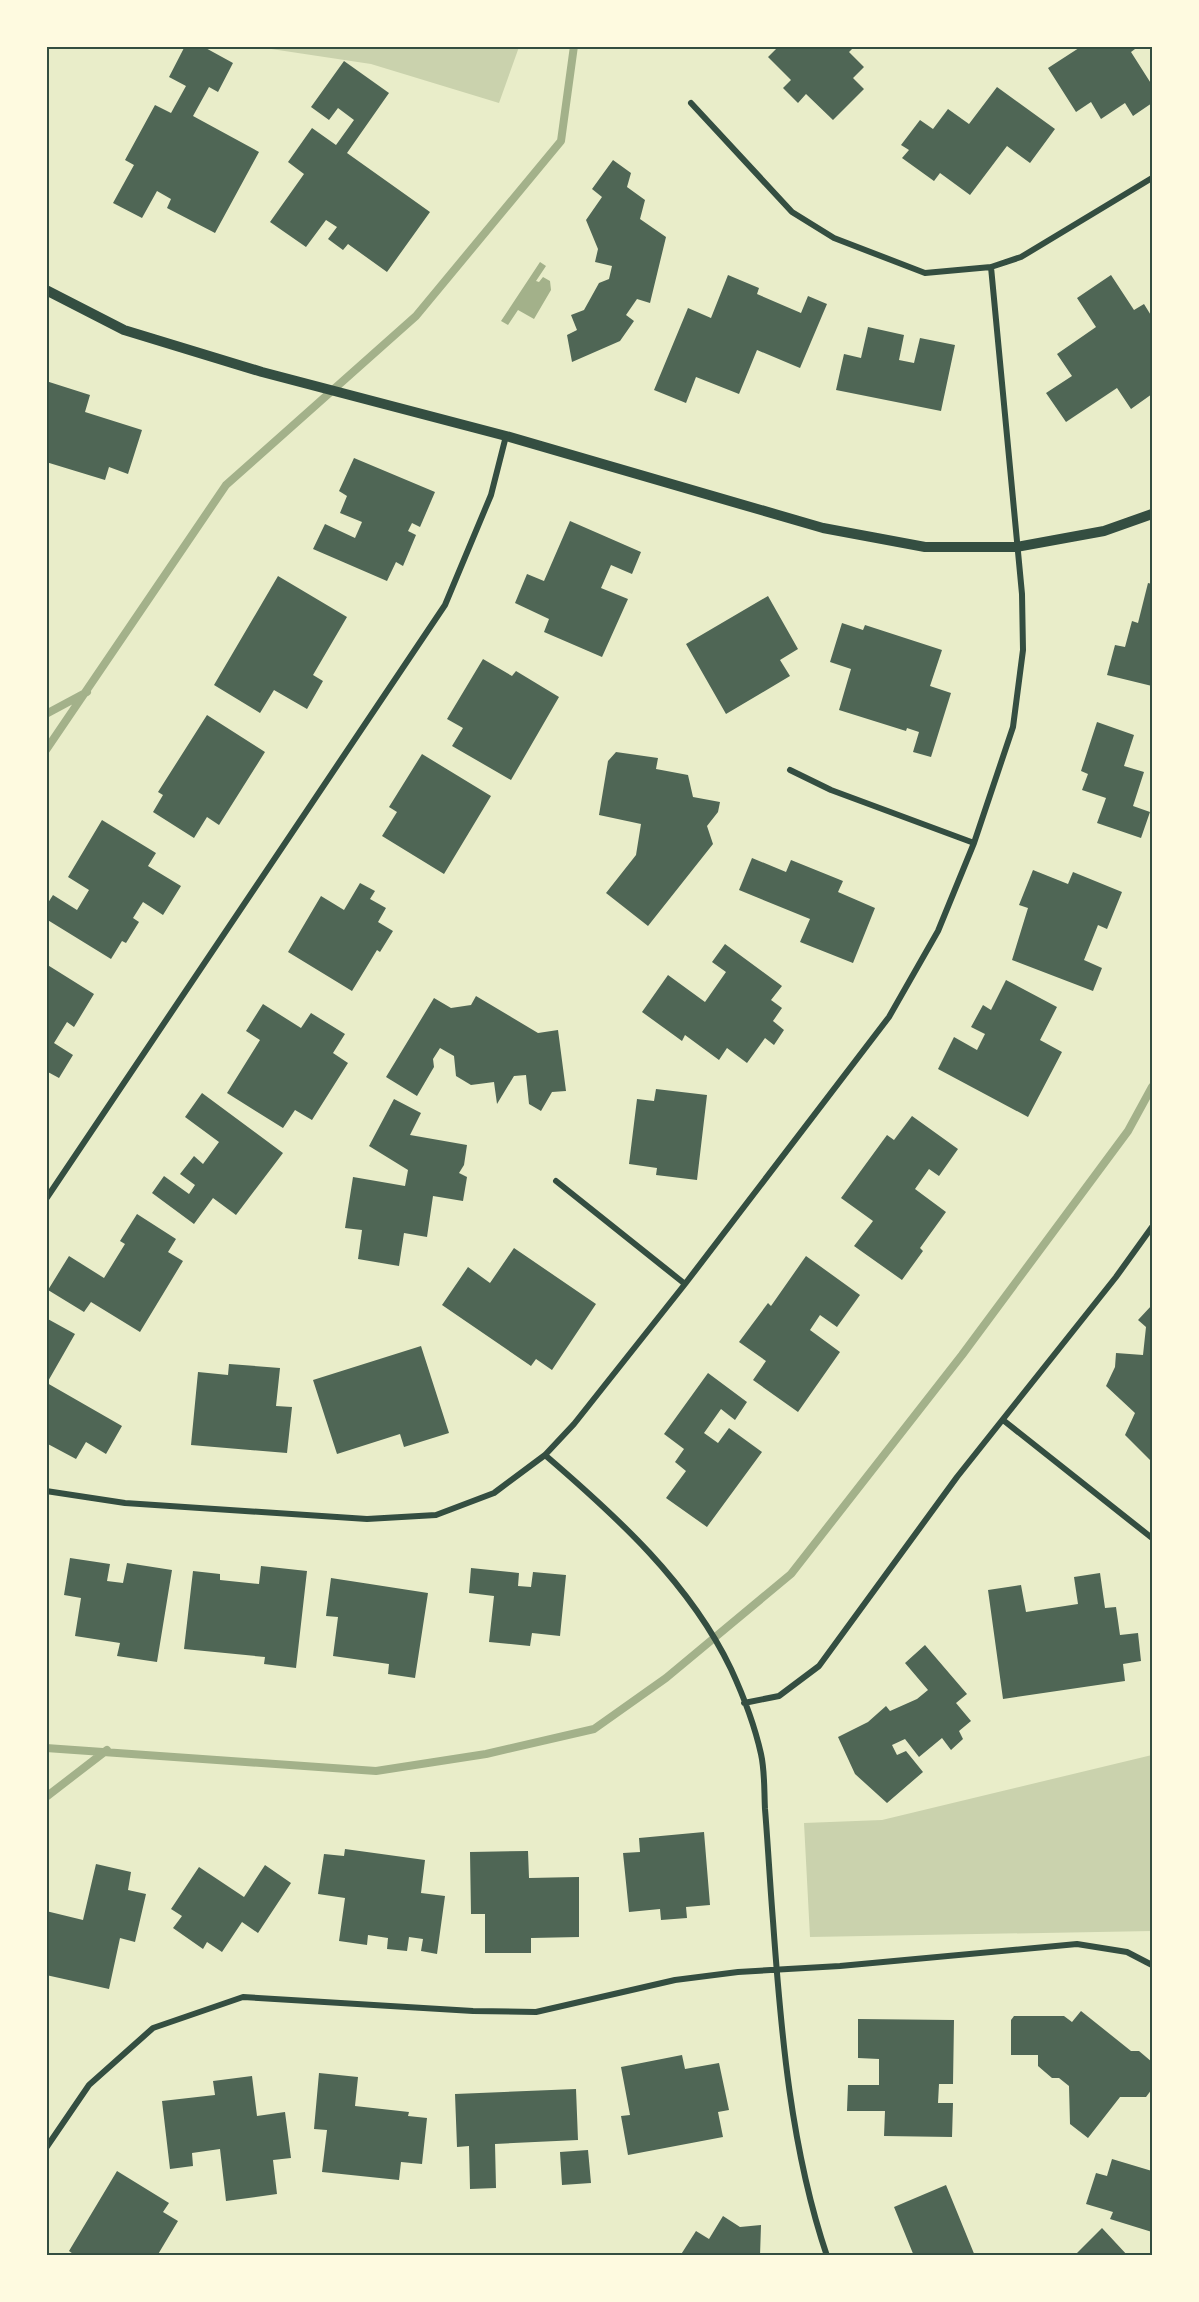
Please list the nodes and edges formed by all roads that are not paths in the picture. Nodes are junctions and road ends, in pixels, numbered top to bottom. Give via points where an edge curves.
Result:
1 (691, 103) dead end
2 (1152, 178) edge
3 (991, 267) junction
4 (46, 290) edge
5 (506, 436) junction
6 (1152, 514) edge
7 (1016, 547) junction
8 (790, 770) dead end
9 (974, 843) junction
10 (556, 1181) dead end
11 (46, 1199) edge
12 (1152, 1227) edge
13 (685, 1284) junction
14 (1003, 1420) junction
15 (545, 1455) junction
16 (46, 1491) edge
17 (1152, 1538) edge
18 (744, 1703) junction
19 (1152, 1965) edge
20 (776, 1970) junction
21 (46, 2148) edge
22 (827, 2256) edge

1 - 3 street via 792,212 834,238 925,273
2 - 3 street via 1021,257
3 - 7 street
4 - 5 street via 124,330 262,372
5 - 7 street via 823,528 924,547
5 - 11 street via 491,495 445,605
6 - 7 street via 1104,531
7 - 9 street via 1023,650 1013,727
8 - 9 street via 831,790
9 - 13 street via 938,932 889,1017
10 - 13 street
12 - 14 street
13 - 15 street
14 - 17 street
14 - 18 street via 819,1666 779,1696
15 - 16 street via 494,1493 436,1515 367,1519 125,1503
15 - 18 street via 648,1551 693,1606 730,1668
18 - 20 street via 761,1754
19 - 20 street via 1127,1952 1077,1944
20 - 21 street via 675,1980 536,2012 243,1998 153,2028 89,2085
20 - 22 street via 806,2185

